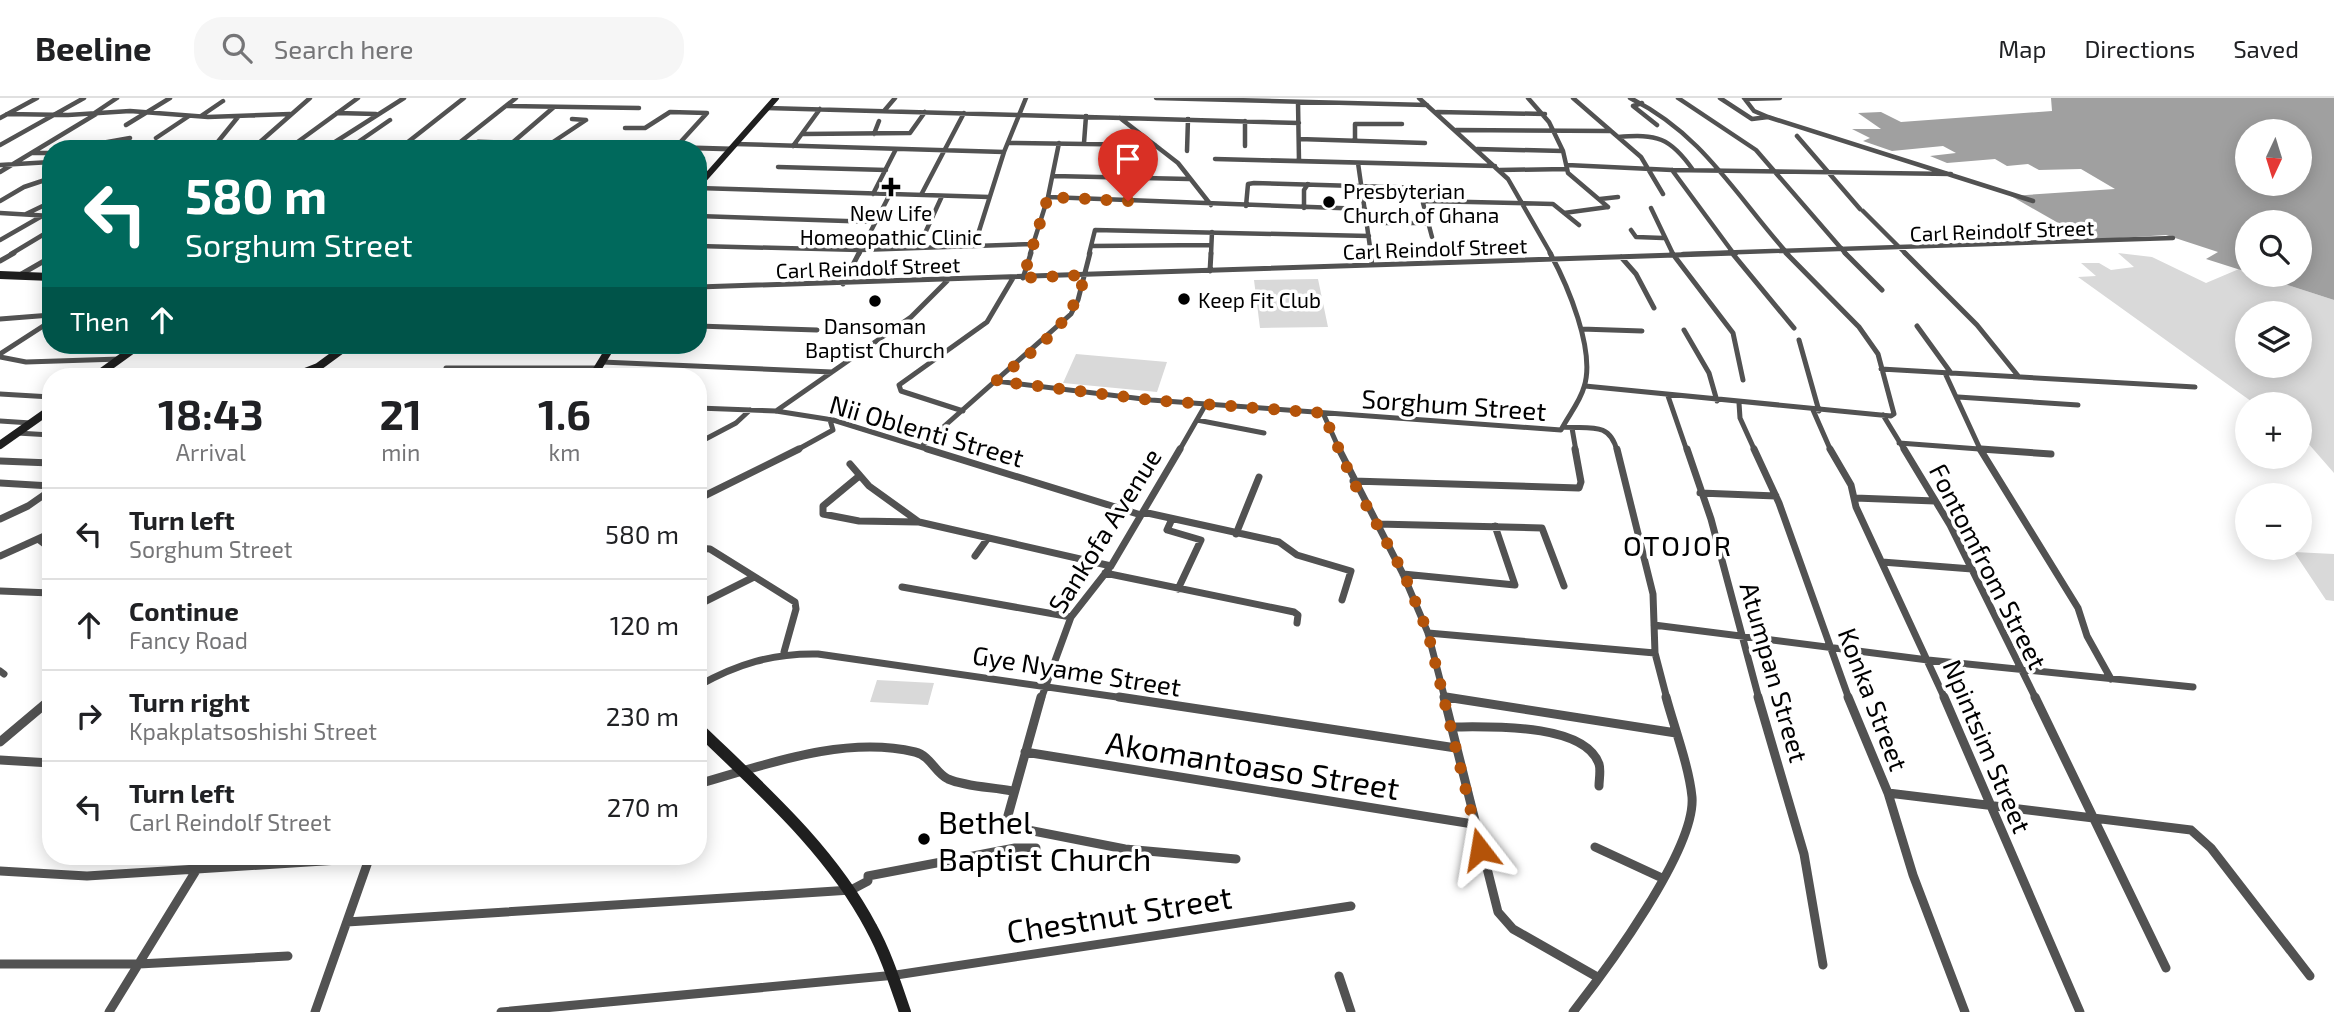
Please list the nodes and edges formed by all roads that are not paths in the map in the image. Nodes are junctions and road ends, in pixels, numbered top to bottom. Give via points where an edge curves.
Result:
1 (37, 98) edge
2 (83, 98) edge
3 (117, 98) edge
4 (170, 98) edge
5 (310, 98) edge
6 (358, 98) edge
7 (404, 98) edge
8 (464, 98) edge
9 (516, 98) edge
10 (770, 98) edge
11 (776, 98) edge
12 (895, 98) edge
13 (1026, 98) edge
14 (1156, 98) edge
15 (1419, 98) edge
16 (1528, 98) edge
17 (1573, 98) edge
18 (1630, 98) edge
19 (1678, 98) edge
20 (1720, 98) edge
21 (1780, 98) edge
22 (1215, 99) edge
23 (1745, 99) edge
24 (1275, 101) junction
25 (222, 102) dead end
26 (1298, 102) junction
27 (1643, 103) junction
28 (1428, 105) junction
29 (506, 106) junction
30 (555, 106) junction
31 (639, 108) dead end
32 (767, 108) junction
33 (820, 109) junction
34 (1274, 110) dead end
35 (884, 111) junction
36 (925, 112) junction
37 (1436, 112) junction
38 (147, 113) junction
39 (337, 113) junction
40 (964, 113) junction
41 (6, 114) junction
42 (94, 114) junction
43 (290, 114) junction
44 (377, 114) junction
45 (1545, 114) junction
46 (57, 115) junction
47 (1019, 115) junction
48 (189, 116) junction
49 (201, 116) junction
50 (1086, 116) junction
51 (238, 117) junction
52 (1768, 117) junction
53 (0, 118) edge
54 (1120, 118) junction
55 (572, 119) dead end
56 (1188, 119) junction
57 (390, 120) dead end
58 (880, 121) dead end
59 (1245, 121) junction
60 (1298, 123) junction
61 (1402, 124) dead end
62 (1657, 124) dead end
63 (126, 125) dead end
64 (625, 128) dead end
65 (1455, 130) junction
66 (1611, 131) junction
67 (1555, 133) junction
68 (803, 134) junction
69 (874, 134) junction
70 (1797, 136) dead end
71 (1618, 137) junction
72 (130, 138) dead end
73 (156, 138) dead end
74 (1299, 139) junction
75 (52, 140) edge
76 (119, 140) edge
77 (219, 140) edge
78 (262, 140) edge
79 (300, 140) edge
80 (338, 140) edge
81 (361, 140) edge
82 (410, 140) edge
83 (466, 140) edge
84 (515, 140) edge
85 (556, 140) edge
86 (682, 140) edge
87 (1354, 140) junction
88 (1009, 142) junction
89 (1059, 143) junction
90 (1084, 143) junction
91 (1425, 143) dead end
92 (2, 144) edge
93 (1119, 144) junction
94 (1155, 145) junction
95 (42, 146) edge
96 (793, 146) junction
97 (1245, 146) dead end
98 (707, 147) edge
99 (730, 147) junction
100 (897, 149) junction
101 (1477, 149) junction
102 (946, 151) junction
103 (1563, 151) junction
104 (1004, 152) junction
105 (1187, 152) dead end
106 (31, 153) junction
107 (42, 153) edge
108 (1215, 159) dead end
109 (1299, 161) junction
110 (42, 162) edge
111 (15, 163) junction
112 (1358, 163) junction
113 (1124, 164) dead end
114 (0, 165) edge
115 (707, 167) edge
116 (778, 167) dead end
117 (1567, 167) junction
118 (1498, 168) junction
119 (886, 170) junction
120 (1651, 170) junction
121 (1672, 170) junction
122 (1693, 170) junction
123 (1721, 170) junction
124 (1774, 170) junction
125 (0, 172) edge
126 (1830, 173) junction
127 (1951, 174) junction
128 (707, 176) edge
129 (1052, 176) junction
130 (1189, 179) junction
131 (42, 180) edge
132 (1308, 184) junction
133 (1363, 186) junction
134 (707, 187) edge
135 (1459, 189) dead end
136 (873, 194) junction
137 (890, 194) junction
138 (1663, 194) dead end
139 (921, 195) junction
140 (942, 196) junction
141 (989, 197) junction
142 (1048, 197) junction
143 (1618, 197) dead end
144 (1600, 199) junction
145 (0, 201) edge
146 (2033, 201) dead end
147 (1524, 204) junction
148 (1211, 205) junction
149 (42, 206) edge
150 (1247, 206) junction
151 (1304, 208) junction
152 (1651, 208) dead end
153 (1365, 209) junction
154 (0, 213) edge
155 (1564, 213) junction
156 (26, 214) junction
157 (42, 216) joint
158 (707, 216) edge
159 (876, 222) junction
160 (1368, 223) junction
161 (1427, 223) junction
162 (1579, 225) dead end
163 (1631, 230) dead end
164 (926, 231) dead end
165 (979, 231) dead end
166 (1212, 232) junction
167 (42, 235) edge
168 (1369, 236) junction
169 (1432, 237) dead end
170 (1663, 238) junction
171 (2173, 238) dead end
172 (0, 240) edge
173 (1034, 244) junction
174 (1211, 245) junction
175 (707, 246) edge
176 (1091, 247) junction
177 (860, 250) junction
178 (1841, 250) junction
179 (1898, 250) junction
180 (1785, 251) junction
181 (1732, 252) junction
182 (1673, 254) junction
183 (1621, 257) junction
184 (1555, 260) junction
185 (0, 261) edge
186 (42, 262) edge
187 (1372, 265) junction
188 (1210, 271) junction
189 (0, 275) edge
190 (1085, 275) junction
191 (18, 276) junction
192 (42, 277) edge
193 (1013, 278) junction
194 (1023, 278) junction
195 (948, 280) junction
196 (843, 284) junction
197 (707, 287) edge
198 (1882, 290) dead end
199 (1654, 308) dead end
200 (42, 316) edge
201 (0, 319) edge
202 (707, 326) edge
203 (1917, 326) dead end
204 (42, 327) edge
205 (1794, 328) dead end
206 (1581, 329) junction
207 (817, 330) dead end
208 (1684, 330) dead end
209 (1642, 331) dead end
210 (1799, 340) dead end
211 (0, 344) edge
212 (14, 345) junction
213 (127, 354) edge
214 (336, 354) edge
215 (607, 354) edge
216 (0, 356) edge
217 (120, 359) junction
218 (601, 365) junction
219 (107, 368) edge
220 (315, 368) edge
221 (446, 368) dead end
222 (599, 368) edge
223 (700, 368) edge
224 (707, 368) edge
225 (1881, 369) junction
226 (831, 372) junction
227 (1948, 373) junction
228 (2019, 377) junction
229 (1743, 380) dead end
230 (996, 381) junction
231 (1585, 386) junction
232 (2195, 387) dead end
233 (0, 394) edge
234 (42, 396) edge
235 (1668, 396) junction
236 (1958, 397) junction
237 (1717, 401) junction
238 (1739, 403) junction
239 (1206, 404) junction
240 (2078, 405) dead end
241 (707, 408) edge
242 (750, 410) junction
243 (1816, 410) junction
244 (776, 411) junction
245 (963, 411) junction
246 (1323, 413) junction
247 (42, 415) edge
248 (1883, 415) junction
249 (830, 419) junction
250 (1197, 420) junction
251 (0, 421) edge
252 (32, 422) junction
253 (1563, 427) junction
254 (1572, 428) junction
255 (17, 433) junction
256 (1264, 433) dead end
257 (42, 434) edge
258 (707, 438) edge
259 (1899, 443) junction
260 (0, 445) edge
261 (923, 445) junction
262 (1979, 447) junction
263 (2051, 454) dead end
264 (0, 461) edge
265 (42, 463) edge
266 (850, 464) dead end
267 (859, 477) junction
268 (1259, 477) dead end
269 (1353, 481) junction
270 (0, 483) edge
271 (42, 487) edge
272 (1700, 493) junction
273 (42, 495) edge
274 (707, 495) edge
275 (1776, 496) junction
276 (1855, 498) junction
277 (1935, 501) junction
278 (1142, 514) junction
279 (0, 519) edge
280 (1172, 519) junction
281 (919, 522) junction
282 (1377, 524) junction
283 (1495, 526) junction
284 (1236, 534) junction
285 (42, 537) edge
286 (988, 538) junction
287 (38, 539) junction
288 (42, 542) edge
289 (707, 550) edge
290 (0, 556) edge
291 (975, 556) dead end
292 (1882, 562) junction
293 (1111, 566) junction
294 (1972, 569) junction
295 (1105, 573) junction
296 (1404, 574) junction
297 (754, 577) junction
298 (1564, 586) dead end
299 (902, 587) dead end
300 (1178, 589) junction
301 (0, 591) edge
302 (42, 593) edge
303 (1342, 600) dead end
304 (707, 601) edge
305 (1071, 617) junction
306 (1297, 623) dead end
307 (1654, 625) junction
308 (1428, 633) junction
309 (1741, 638) junction
310 (1832, 648) junction
311 (784, 652) junction
312 (1655, 653) junction
313 (1927, 660) junction
314 (2019, 669) junction
315 (2110, 679) junction
316 (707, 681) edge
317 (1044, 687) junction
318 (2193, 687) dead end
319 (1444, 697) junction
320 (42, 705) edge
321 (1451, 727) junction
322 (1676, 733) junction
323 (707, 737) edge
324 (0, 742) edge
325 (1456, 748) junction
326 (1025, 752) junction
327 (0, 760) edge
328 (42, 762) edge
329 (743, 771) junction
330 (707, 781) edge
331 (1600, 786) dead end
332 (1012, 791) junction
333 (1888, 793) junction
334 (1990, 806) junction
335 (2095, 818) junction
336 (1473, 824) junction
337 (1595, 847) dead end
338 (1036, 848) dead end
339 (1236, 859) dead end
340 (255, 865) edge
341 (367, 865) edge
342 (197, 869) junction
343 (0, 871) edge
344 (1662, 878) junction
345 (850, 890) junction
346 (1351, 906) dead end
347 (347, 922) junction
348 (288, 956) dead end
349 (0, 964) edge
350 (139, 964) junction
351 (1822, 965) dead end
352 (2166, 968) dead end
353 (896, 975) junction
354 (1339, 976) dead end
355 (2310, 976) dead end
356 (1599, 978) junction
357 (109, 1012) edge
358 (315, 1012) edge
359 (501, 1012) edge
360 (905, 1012) edge
361 (1351, 1012) edge
362 (1573, 1012) edge
363 (1965, 1012) edge
364 (2080, 1012) edge

1 - 41 street
2 - 46 street
3 - 42 street
4 - 38 street
5 - 43 street
6 - 39 street
7 - 44 street
8 - 82 street
9 - 29 street
10 - 99 main road
11 - 32 main road
12 - 35 street
13 - 47 street
14 - 22 street
15 - 28 street, Sorghum Street
16 - 45 street
17 - 66 street
18 - 27 street
19 - 124 street via 1756,150
20 - 52 street via 1752,119
21 - 23 street
22 - 24 street
23 - 52 street
24 - 26 street
24 - 34 street
25 - 49 street
26 - 28 street
26 - 60 street
27 - 62 street via 1633,106
27 - 123 street via 1681,125
28 - 37 street, Sorghum Street
29 - 30 street
29 - 83 street
30 - 31 street
30 - 84 street
32 - 33 street
32 - 99 main road
33 - 35 street
33 - 68 street
35 - 36 street
36 - 40 street
36 - 69 street via 913,132
37 - 45 street
37 - 65 street, Sorghum Street
38 - 42 street
38 - 48 street
38 - 63 street
39 - 44 street
39 - 79 street
40 - 47 street
40 - 102 street
41 - 46 street
41 - 53 street
42 - 46 street
42 - 75 street
43 - 51 street
43 - 78 street
44 - 80 street
45 - 67 street
46 - 92 street
47 - 50 street
47 - 88 street
48 - 49 street
48 - 73 street
49 - 51 street
50 - 54 street
50 - 90 street
51 - 77 street
52 - 127 street
54 - 56 street
54 - 94 street
55 - 85 street via 586,120
56 - 59 street
56 - 105 street
57 - 81 street
58 - 69 street
59 - 60 street
59 - 97 street
60 - 74 street
61 - 87 street via 1355,124
64 - 86 street via 647,128 667,112 706,113
65 - 67 street
65 - 101 street, Sorghum Street
66 - 67 street
66 - 71 street
67 - 103 street
68 - 69 street
68 - 96 street
70 - 126 street
71 - 120 street
71 - 122 street via 1656,134 1678,149
72 - 76 street
74 - 87 street
74 - 109 street
87 - 91 street
88 - 89 street
88 - 104 street
89 - 90 street
89 - 129 street
90 - 93 street
93 - 94 street
93 - 113 street
94 - 130 street via 1178,163
95 - 106 street
96 - 99 street
96 - 100 street
98 - 99 street
99 - 115 main road
99 - 128 main road
100 - 102 street
100 - 119 street
101 - 103 street
101 - 118 street, Sorghum Street
102 - 104 street
102 - 139 street
103 - 117 street
104 - 141 street
106 - 107 street
106 - 111 street
108 - 109 street
109 - 112 street
110 - 111 street
111 - 114 street
111 - 125 street
112 - 118 street
112 - 133 street
116 - 119 street
117 - 118 street
117 - 120 street
117 - 144 street via 1570,176
118 - 147 street, Sorghum Street
119 - 136 street
120 - 121 street
120 - 138 street
121 - 122 street
121 - 181 street
122 - 123 street
123 - 124 street
123 - 180 street
124 - 126 street
124 - 178 street
126 - 127 street
126 - 179 street
127 - 146 street
129 - 130 street
129 - 142 street
130 - 148 street
131 - 145 street via 21,186
132 - 133 street
132 - 150 street via 1250,183
132 - 151 street
133 - 135 street
133 - 153 street
134 - 136 street
136 - 137 street
137 - 139 street
137 - 159 street
139 - 140 street
140 - 141 street
140 - 164 street
141 - 165 street
142 - 148 street
142 - 173 street
143 - 144 street
144 - 155 street via 1608,206
147 - 155 street via 1553,204
147 - 161 street via 1426,201
147 - 184 street, Sorghum Street
148 - 150 street
149 - 156 street
150 - 151 street
151 - 153 street
152 - 170 street
153 - 160 street
154 - 156 street
155 - 162 street
156 - 157 street
157 - 172 street
158 - 159 street
159 - 177 street
160 - 161 street
160 - 168 street
161 - 169 street
163 - 170 street via 1636,237
166 - 168 street
166 - 174 street
166 - 176 street via 1097,230
167 - 185 street
168 - 187 street
170 - 182 street
171 - 179 street, Carl Reindolf Street
173 - 177 street
173 - 194 street
174 - 176 street
174 - 188 street
175 - 177 street
176 - 190 street
177 - 196 street
178 - 179 street, Carl Reindolf Street
178 - 180 street, Carl Reindolf Street
178 - 198 street
179 - 228 street via 1977,325
180 - 181 street, Carl Reindolf Street
180 - 225 street via 1858,327 1878,354
181 - 182 street, Carl Reindolf Street
181 - 205 street
182 - 183 street, Carl Reindolf Street
182 - 229 street via 1732,332
183 - 184 street, Carl Reindolf Street
183 - 199 street
184 - 187 street, Carl Reindolf Street
184 - 206 street, Sorghum Street
186 - 191 street
187 - 188 street, Carl Reindolf Street
188 - 190 street, Carl Reindolf Street
189 - 191 main road
190 - 194 street, Carl Reindolf Street
190 - 230 street via 1071,314
191 - 192 main road
193 - 194 street, Carl Reindolf Street
193 - 195 street, Carl Reindolf Street
193 - 245 street via 987,322 899,385 901,391
195 - 196 street, Carl Reindolf Street
195 - 226 street via 911,317
196 - 197 street, Carl Reindolf Street
200 - 201 street
202 - 207 street
203 - 227 street
204 - 212 street
206 - 209 street
206 - 231 street, Sorghum Street
208 - 237 street via 1709,373
210 - 243 street, Npintsim Street
211 - 212 street
212 - 216 street
213 - 217 main road
214 - 220 main road
215 - 218 main road
216 - 217 street via 26,362
217 - 219 main road
218 - 221 street
218 - 222 main road
218 - 223 street
224 - 226 street
225 - 227 street
225 - 248 street via 1894,414
226 - 244 street
227 - 228 street
227 - 236 street
228 - 232 street
230 - 239 street, Sorghum Street
230 - 245 street
231 - 235 street
231 - 253 street, Sorghum Street
233 - 234 street
235 - 237 street
235 - 272 street, Atumpan Street
236 - 240 street
236 - 262 street
237 - 238 street
238 - 243 street
238 - 275 street, Konka Street via 1740,418
239 - 246 street, Sorghum Street
239 - 250 street, Sankofa Avenue
241 - 242 street, Nii Oblenti Street
242 - 244 street, Nii Oblenti Street
242 - 258 street
243 - 248 street
243 - 276 street, Npintsim Street via 1824,439
244 - 249 street, Nii Oblenti Street
245 - 261 street
246 - 253 street, Sorghum Street
246 - 269 street
247 - 252 main road
248 - 259 street, Fontomfrom Street
249 - 261 street, Nii Oblenti Street
249 - 274 street via 833,430 825,436
250 - 256 street
250 - 278 street, Sankofa Avenue
251 - 252 street
252 - 255 main road
253 - 254 street
254 - 269 street via 1579,488
254 - 307 street via 1607,430 1613,435 1653,594
255 - 257 street
255 - 260 main road
259 - 262 street
259 - 277 street, Fontomfrom Street
261 - 278 street, Nii Oblenti Street
262 - 263 street
262 - 315 street via 2078,608
264 - 265 street
266 - 267 street
267 - 281 street
267 - 281 street via 823,506 823,514 859,522
268 - 284 street
269 - 282 street
270 - 271 street
272 - 275 street
272 - 309 street, Atumpan Street via 1711,519
273 - 279 street
275 - 310 street, Konka Street
276 - 277 street
276 - 292 street, Npintsim Street
277 - 294 street, Fontomfrom Street
278 - 280 street, Nii Oblenti Street
278 - 293 street, Sankofa Avenue
280 - 284 street, Nii Oblenti Street
280 - 300 street via 1168,531 1201,539
281 - 286 street
282 - 283 street
282 - 296 street
283 - 296 street via 1515,585
283 - 298 street via 1542,528
284 - 303 street, Nii Oblenti Street via 1279,542 1295,554 1351,572
285 - 287 street
286 - 291 street
286 - 293 street
287 - 288 street
287 - 290 street
289 - 297 street
292 - 294 street
292 - 313 street, Npintsim Street
293 - 295 street, Sankofa Avenue
294 - 314 street, Fontomfrom Street
295 - 300 street
295 - 305 street, Sankofa Avenue
296 - 308 street
297 - 304 street
297 - 311 street via 795,602
299 - 305 street
300 - 306 street via 1294,612
301 - 302 street
305 - 317 street, Sankofa Avenue
307 - 309 street
307 - 312 street
308 - 312 street
308 - 319 street
309 - 310 street
309 - 351 street, Atumpan Street via 1806,863
310 - 313 street
310 - 333 street, Konka Street
311 - 316 street, Gye Nyame Street via 749,660
311 - 317 street, Gye Nyame Street
312 - 322 street
313 - 314 street
313 - 334 street, Npintsim Street
314 - 315 street
314 - 335 street, Fontomfrom Street
315 - 318 street
317 - 325 street, Gye Nyame Street
317 - 326 street, Sankofa Avenue
319 - 321 street
319 - 322 street
320 - 324 street
321 - 325 street
321 - 331 street via 1529,727 1567,737 1594,759
322 - 344 street via 1692,798 1689,820
323 - 329 main road
325 - 336 street
326 - 332 street, Sankofa Avenue
326 - 336 street, Akomantoaso Street
327 - 328 street
329 - 330 street
329 - 332 street via 811,756 875,749 917,752 950,779
329 - 345 main road via 790,814
332 - 339 street, Sankofa Avenue via 1006,819 1013,827 1125,849
333 - 334 street
333 - 363 street, Konka Street via 1918,889
334 - 335 street
334 - 364 street, Npintsim Street
335 - 352 street, Fontomfrom Street
335 - 355 street via 2184,828 2197,834
336 - 356 street via 1502,919
337 - 344 street
338 - 345 street via 868,876 868,881
340 - 342 street
341 - 347 street
342 - 343 street via 87,876
342 - 350 street
344 - 356 street
345 - 347 street
345 - 353 main road
346 - 353 street, Chestnut Street
347 - 358 street
348 - 350 street
349 - 350 street
350 - 357 street
353 - 359 street, Chestnut Street
353 - 360 main road
354 - 361 street
356 - 362 street

